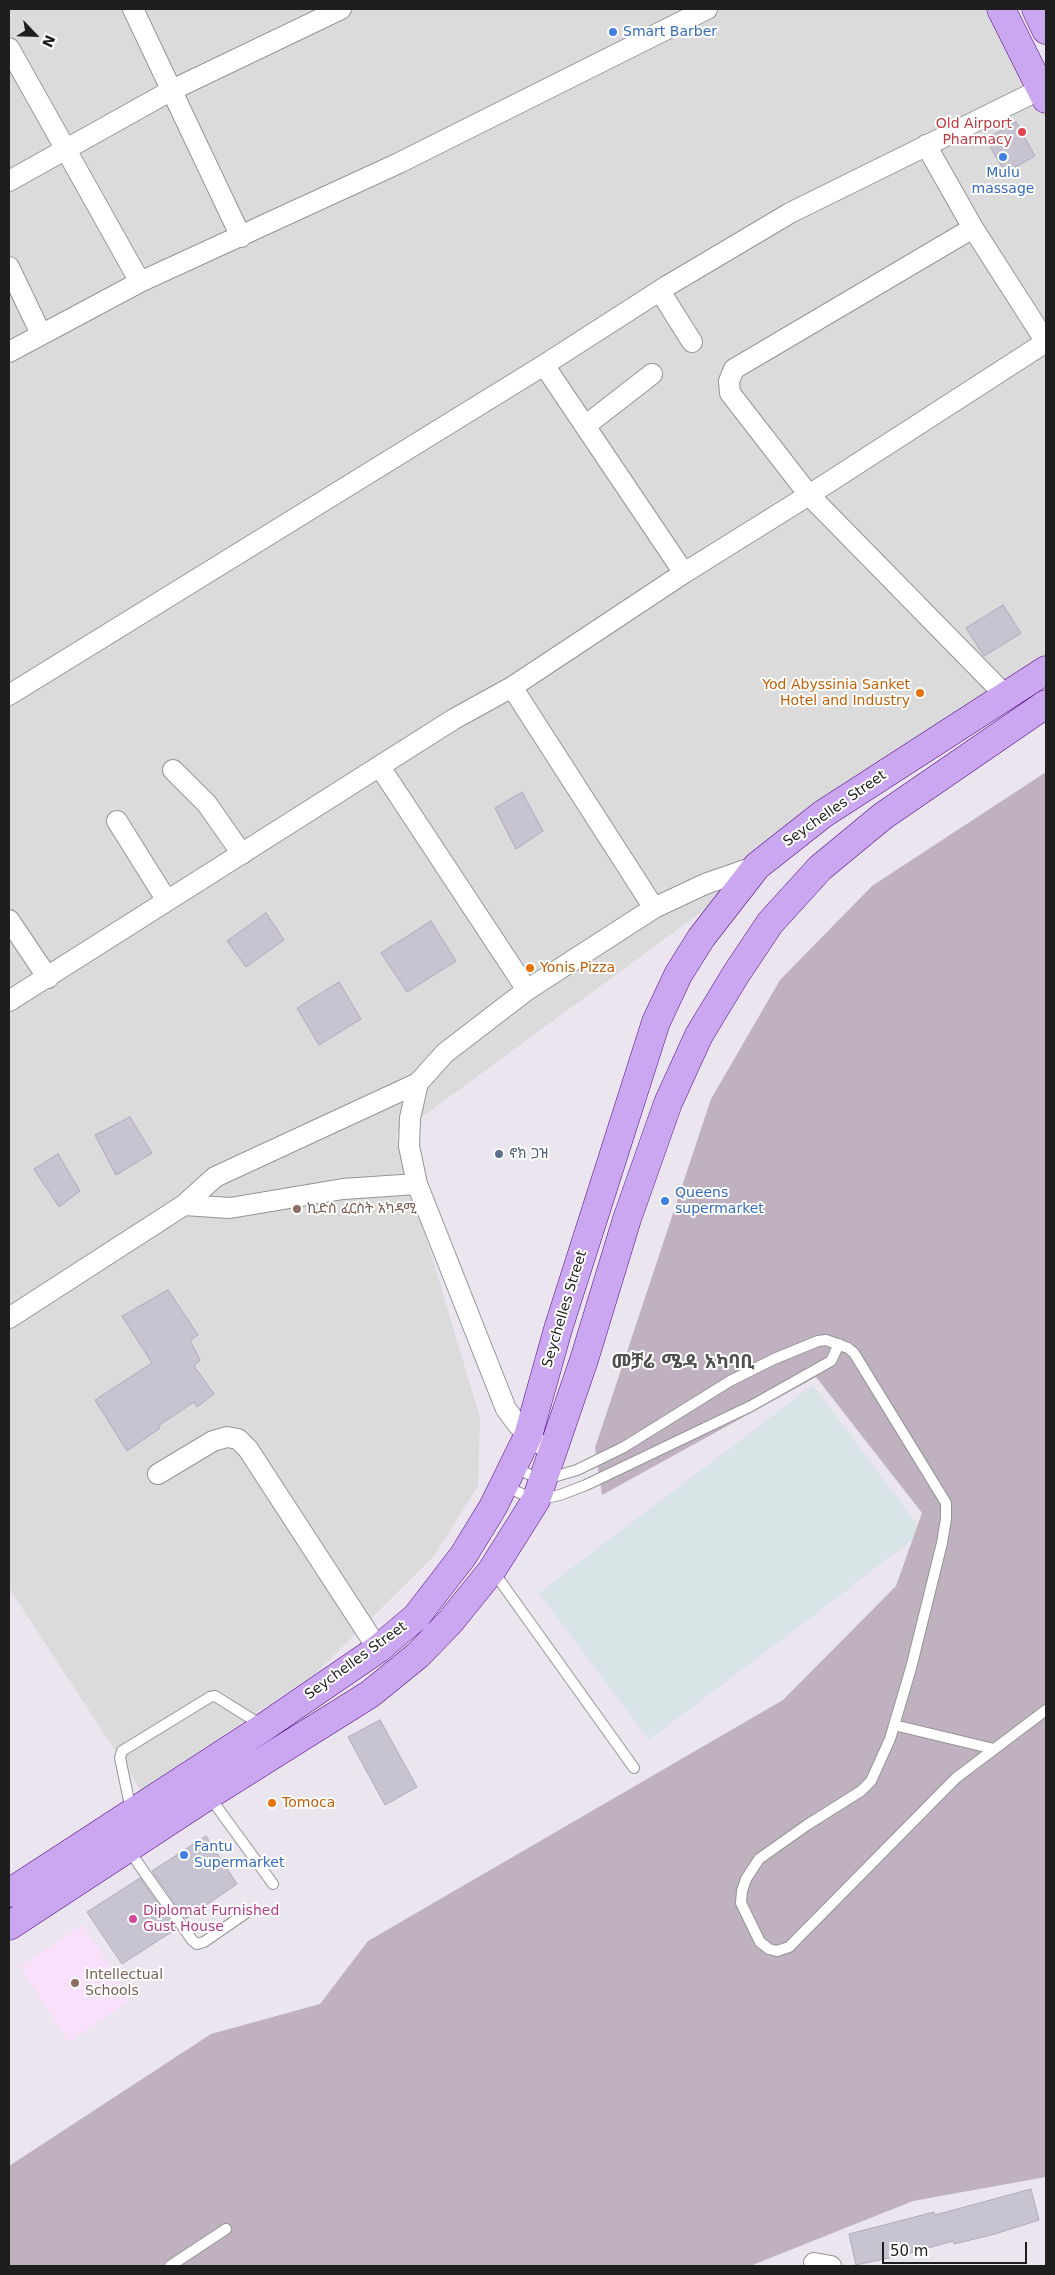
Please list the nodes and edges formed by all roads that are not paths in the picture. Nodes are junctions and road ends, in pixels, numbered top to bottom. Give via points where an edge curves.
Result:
1 (133, 9) edge
2 (341, 9) edge
3 (707, 9) edge
4 (1001, 9) edge
5 (1036, 9) edge
6 (1046, 30) edge
7 (9, 48) edge
8 (172, 90) junction
9 (1044, 94) edge
10 (926, 145) junction
11 (66, 149) junction
12 (9, 181) edge
13 (974, 228) junction
14 (241, 237) junction
15 (9, 267) edge
16 (140, 282) junction
17 (660, 290) junction
18 (41, 334) junction
19 (692, 342) dead end
20 (9, 352) edge
21 (544, 366) junction
22 (652, 374) dead end
23 (584, 426) junction
24 (809, 495) junction
25 (684, 573) junction
26 (1046, 670) edge
27 (512, 687) junction
28 (9, 695) edge
29 (1006, 696) junction
30 (1046, 704) edge
31 (380, 767) junction
32 (173, 770) dead end
33 (118, 821) dead end
34 (242, 854) junction
35 (757, 866) junction
36 (167, 901) junction
37 (654, 908) junction
38 (9, 920) edge
39 (48, 978) junction
40 (527, 990) junction
41 (9, 1001) edge
42 (418, 1083) junction
43 (417, 1184) junction
44 (184, 1205) junction
45 (9, 1318) edge
46 (839, 1344) junction
47 (528, 1436) junction
48 (158, 1474) dead end
49 (508, 1477) junction
50 (544, 1478) junction
51 (492, 1570) junction
52 (378, 1649) junction
53 (1046, 1710) edge
54 (894, 1725) junction
55 (264, 1727) junction
56 (994, 1749) junction
57 (634, 1768) dead end
58 (209, 1795) junction
59 (131, 1813) junction
60 (127, 1848) junction
61 (273, 1884) dead end
62 (9, 1893) edge
63 (246, 1913) dead end
64 (9, 1926) edge
65 (226, 2230) dead end
66 (170, 2266) edge

1 - 8 street
2 - 8 street
3 - 14 street via 399,163
4 - 9 main road
5 - 6 main road
7 - 11 street
8 - 11 street
8 - 14 street
9 - 10 street
10 - 13 street
10 - 17 street via 790,213
11 - 12 street
11 - 16 street
13 - 24 street via 1046,342
13 - 24 street via 734,369 729,381 730,393
14 - 16 street
15 - 18 street
16 - 18 street
17 - 19 street
17 - 21 street
18 - 20 street
21 - 23 street
21 - 28 street
22 - 23 street
23 - 25 street
24 - 25 street
24 - 29 street
25 - 27 street
26 - 29 main road, Seychelles Street
27 - 31 street via 454,719
27 - 37 street
29 - 35 main road, Seychelles Street via 823,814
30 - 50 main road via 883,816 820,868 770,923 736,974 699,1035 668,1102
31 - 34 street
31 - 40 street
32 - 34 street via 207,804
33 - 36 street
34 - 36 street
35 - 37 street via 705,884
35 - 47 main road, Seychelles Street via 701,938 678,975 656,1022 566,1301
36 - 39 street
37 - 40 street
38 - 39 street
39 - 41 street
40 - 42 street via 445,1053
42 - 43 street via 410,1118 409,1146
42 - 44 street via 215,1177
43 - 44 street via 343,1189 230,1208
43 - 47 street via 506,1409
44 - 45 street
46 - 50 lane via 818,1341 774,1359 730,1381 624,1447 577,1470
46 - 50 lane via 832,1362 586,1486 560,1495
46 - 54 lane via 854,1353 946,1503 942,1542
47 - 49 main road, Seychelles Street
47 - 50 street
48 - 52 street via 213,1441 227,1437 238,1439 248,1449
49 - 50 lane
49 - 50 lane
49 - 52 main road, Seychelles Street via 463,1556 416,1617
50 - 51 main road
51 - 57 lane
51 - 58 main road via 418,1655 370,1694
52 - 55 main road, Seychelles Street
53 - 56 lane
54 - 56 lane
54 - 56 lane via 880,1762 861,1791 759,1858 746,1879 742,1902 760,1942 769,1949 777,1951 789,1947 956,1778
55 - 59 main road, Seychelles Street
55 - 59 lane via 215,1696 122,1751 120,1758
58 - 60 main road
58 - 61 lane
59 - 62 main road, Seychelles Street
60 - 63 lane via 197,1944
60 - 64 main road
65 - 66 lane

